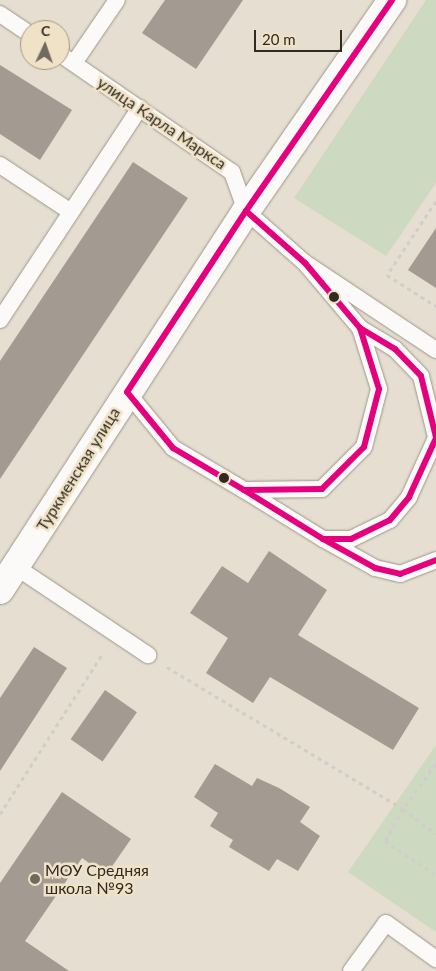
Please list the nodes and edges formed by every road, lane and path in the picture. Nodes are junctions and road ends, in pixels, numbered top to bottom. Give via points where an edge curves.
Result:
1 (117, 0) edge
2 (392, 0) edge
3 (0, 14) edge
4 (20, 27) edge
5 (70, 60) edge
6 (74, 63) junction
7 (140, 108) junction
8 (0, 165) edge
9 (436, 201) edge
10 (246, 211) junction
11 (71, 212) junction
12 (305, 263) junction
13 (436, 306) edge
14 (0, 320) edge
15 (360, 328) junction
16 (395, 349) junction
17 (436, 350) edge
18 (436, 377) edge
19 (127, 392) junction
20 (436, 437) edge
21 (244, 490) junction
22 (323, 539) junction
23 (436, 560) edge
24 (16, 567) junction
25 (0, 590) edge
26 (115, 633) junction
27 (148, 655) joint
28 (436, 764) edge
29 (403, 809) junction
30 (0, 814) edge
31 (436, 834) edge
32 (436, 875) edge
33 (436, 959) edge
34 (351, 971) edge

1 - 6 lane
2 - 10 street, Туркменская улица
3 - 4 lane
5 - 6 lane, улица Карла Маркса
6 - 7 lane, улица Карла Маркса
7 - 10 lane, улица Карла Маркса via 232,172
7 - 11 lane
8 - 11 lane
9 - 13 path via 387,274
10 - 12 lane, улица Карла Маркса
10 - 19 street, Туркменская улица
11 - 14 lane
12 - 15 lane
12 - 17 lane, улица Карла Маркса
15 - 16 lane
15 - 21 lane via 379,389 364,447 322,489
16 - 18 lane
16 - 20 lane via 421,376
19 - 21 lane via 173,448
19 - 24 street, Туркменская улица
20 - 22 lane via 409,497 390,520 351,539
21 - 22 lane
22 - 23 lane via 375,568 400,574
24 - 25 street, Туркменская улица
24 - 26 lane
26 - 27 lane
26 - 30 path
27 - 29 path
28 - 29 path
29 - 31 path
29 - 32 path via 385,841
33 - 34 lane via 386,923

